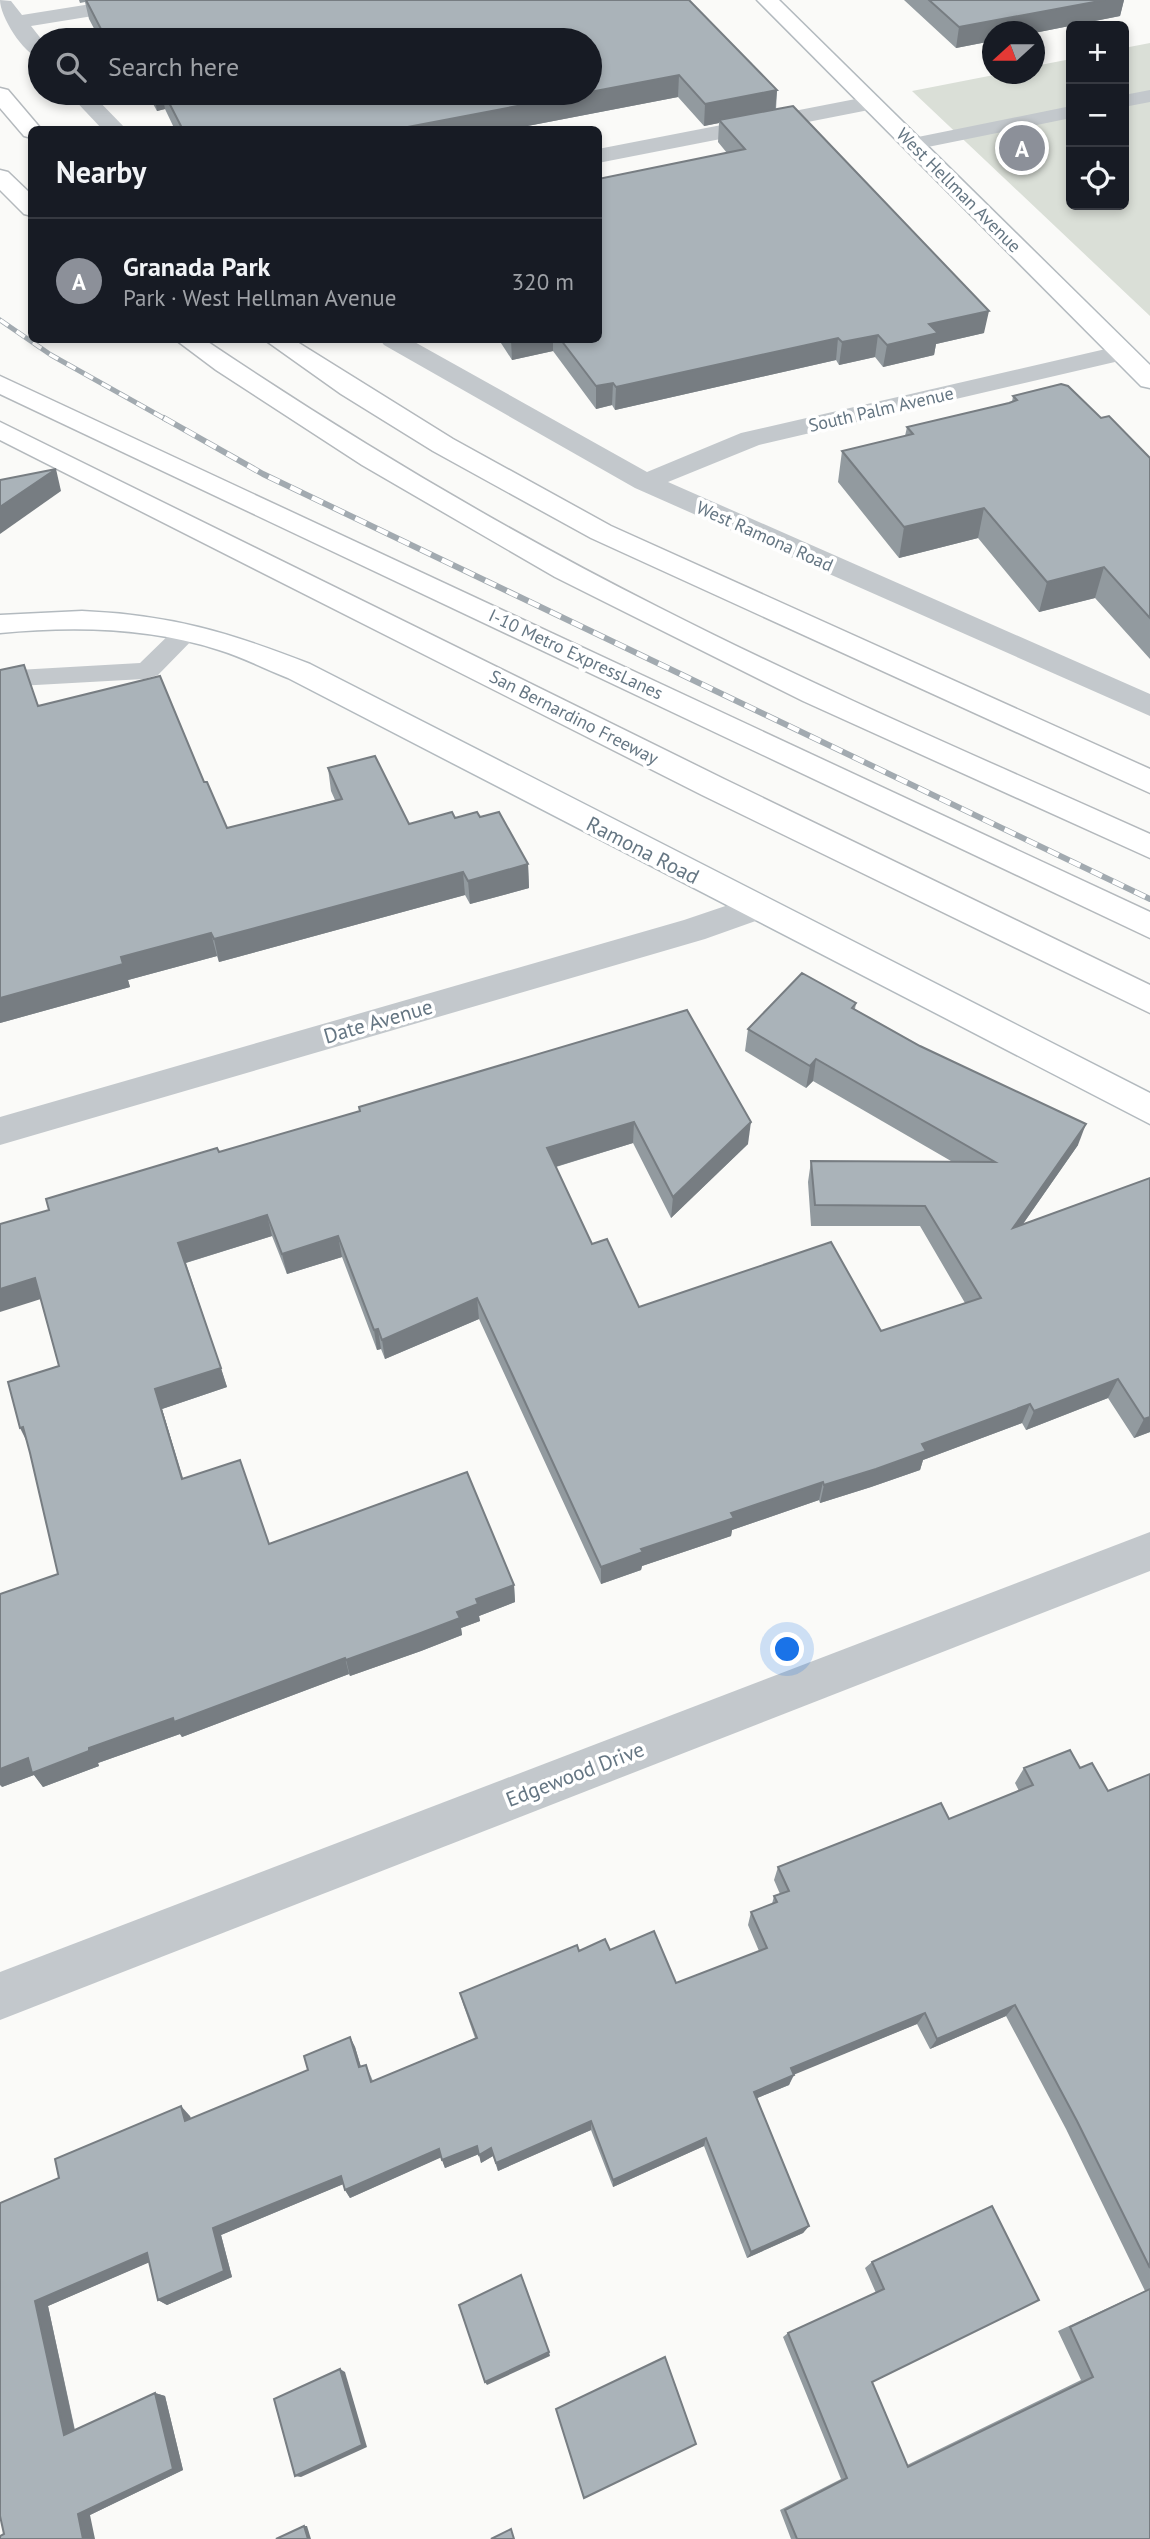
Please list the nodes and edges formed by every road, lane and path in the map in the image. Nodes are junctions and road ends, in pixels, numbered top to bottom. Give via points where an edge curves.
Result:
1 (1, 0) edge
2 (155, 0) edge
3 (767, 0) edge
4 (16, 22) junction
5 (28, 37) edge
6 (0, 95) edge
7 (1150, 96) edge
8 (1129, 101) edge
9 (871, 103) junction
10 (91, 105) edge
11 (1066, 113) edge
12 (28, 126) edge
13 (112, 126) edge
14 (913, 145) junction
15 (602, 155) edge
16 (0, 177) edge
17 (28, 205) edge
18 (193, 343) edge
19 (282, 343) edge
20 (398, 343) edge
21 (1123, 353) junction
22 (1150, 380) edge
23 (0, 384) edge
24 (0, 430) edge
25 (645, 482) junction
26 (0, 624) edge
27 (186, 633) junction
28 (0, 679) edge
29 (1150, 706) edge
30 (1150, 782) edge
31 (1150, 846) edge
32 (755, 908) junction
33 (1150, 926) edge
34 (1150, 1000) edge
35 (1150, 1110) edge
36 (0, 1131) edge
37 (1150, 1551) edge
38 (0, 1996) edge

1 - 4 street
2 - 4 street
3 - 9 main road, West Hellman Avenue
4 - 5 street
6 - 12 main road
7 - 8 lane
9 - 14 main road, West Hellman Avenue
9 - 15 street
10 - 13 street
11 - 14 lane
14 - 21 main road, West Hellman Avenue
16 - 17 main road
18 - 31 main road via 298,414 486,527 601,588 811,694
19 - 30 main road via 443,444 601,532
20 - 25 street, West Ramona Road
21 - 22 main road, West Hellman Avenue
21 - 25 street, South Palm Avenue via 750,439
23 - 33 main road, I-10 Metro ExpressLanes
24 - 34 main road, San Bernardino Freeway
25 - 29 street, West Ramona Road
26 - 27 main road, Ramona Road via 125,622
27 - 28 lane via 149,669 135,673
27 - 32 main road, Ramona Road via 220,640 299,671
32 - 35 main road, Ramona Road
32 - 36 street, Date Avenue via 693,930
37 - 38 street, Edgewood Drive

